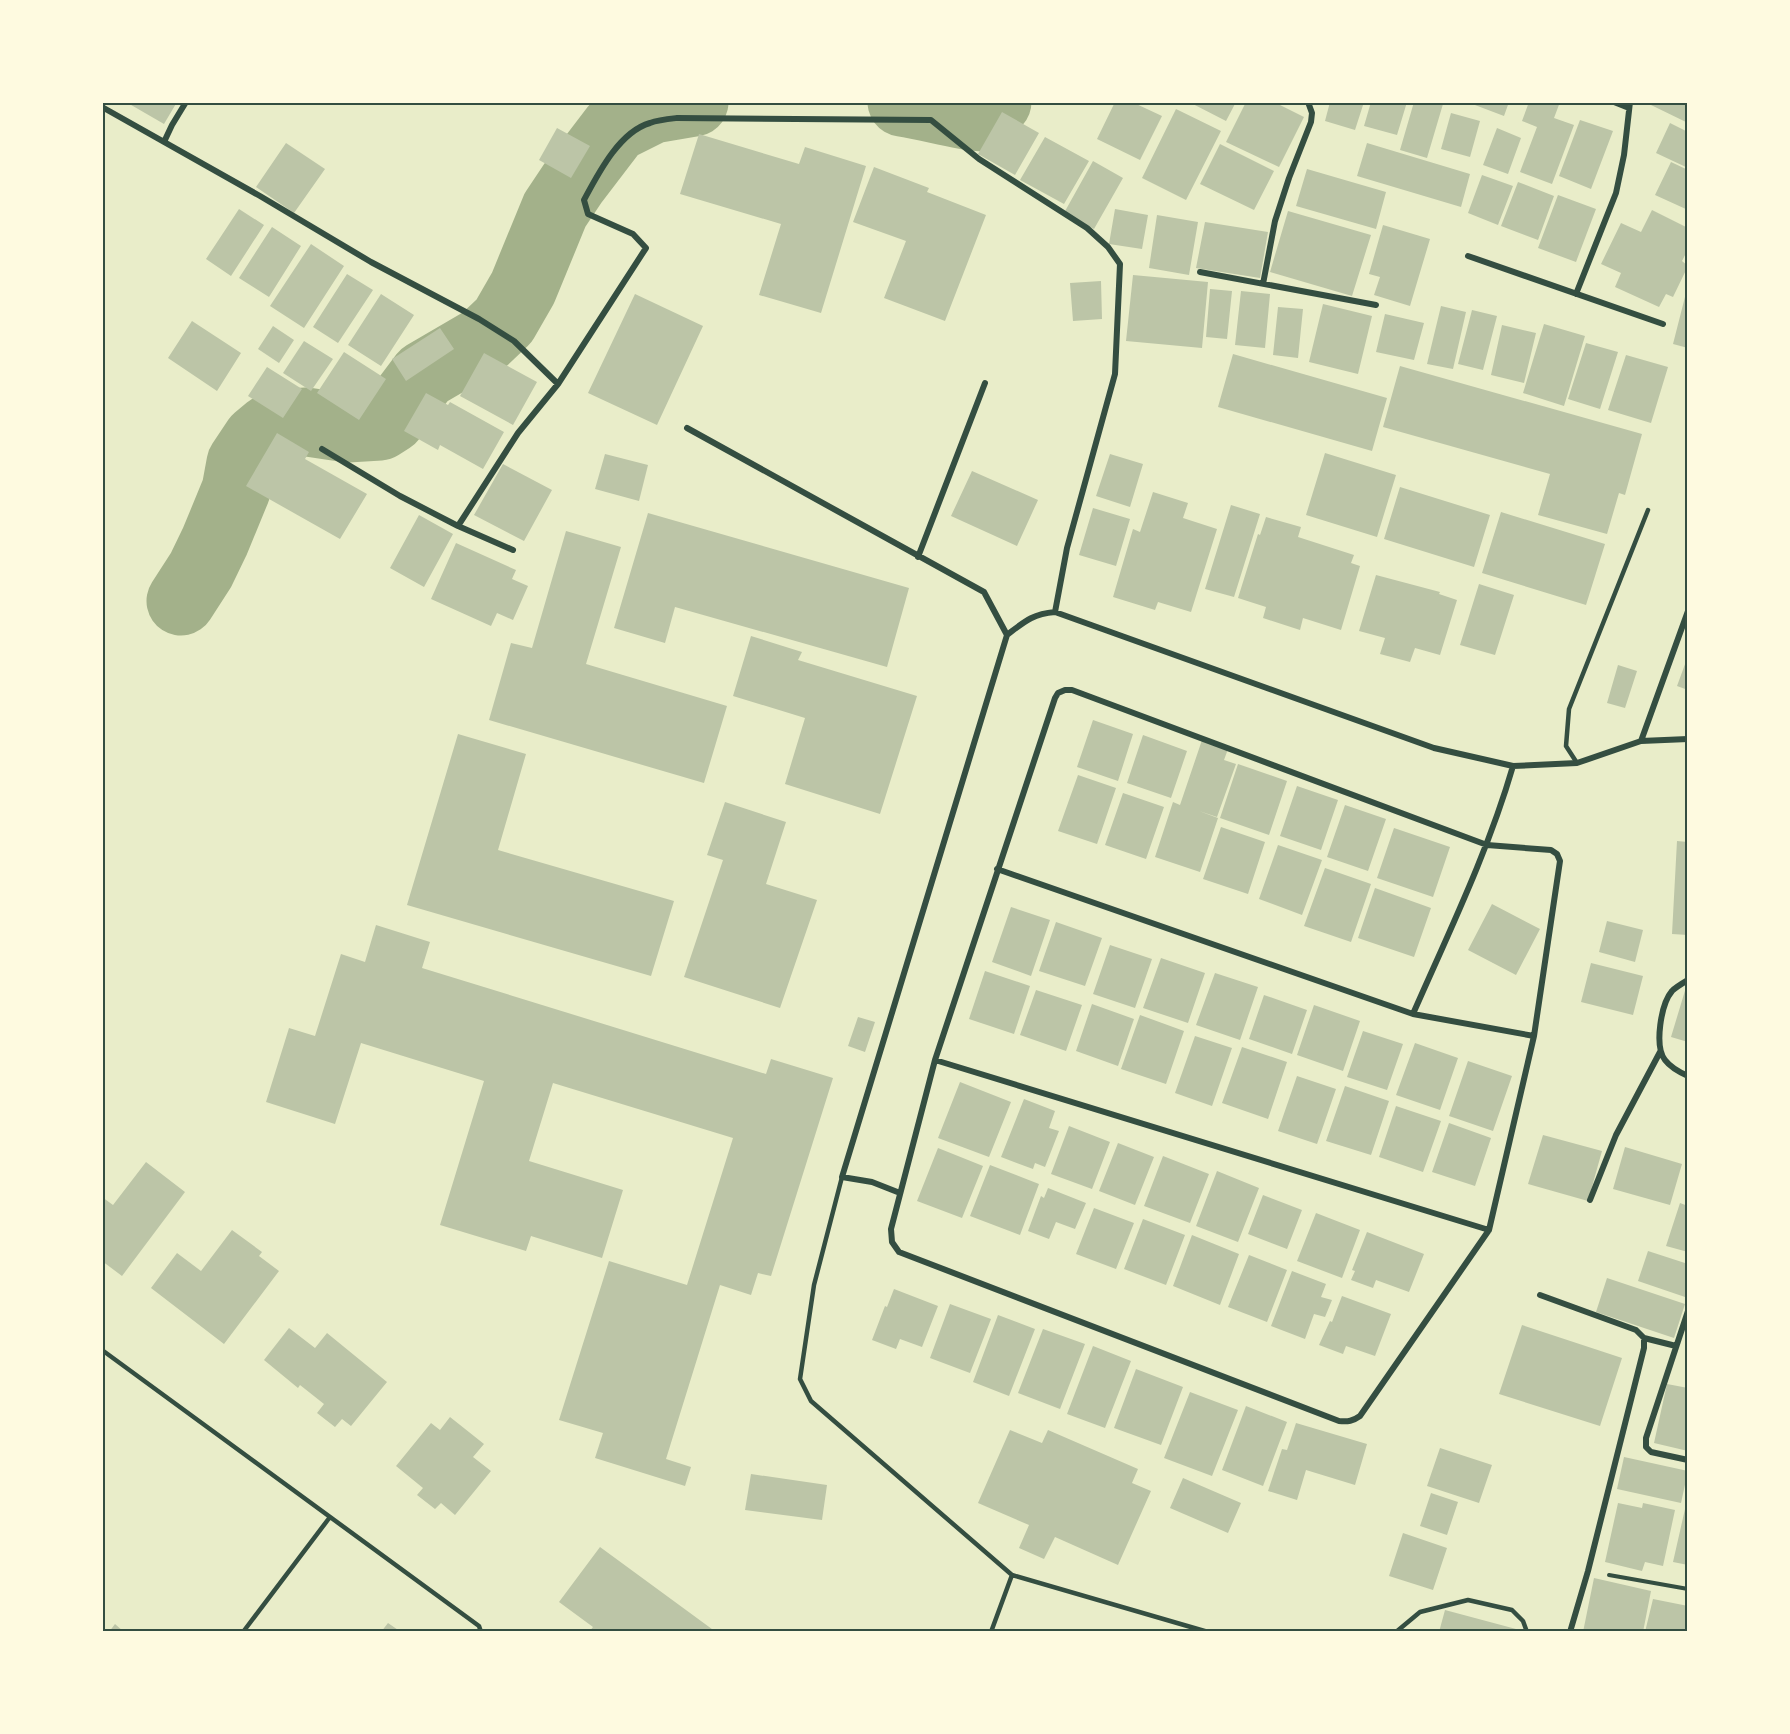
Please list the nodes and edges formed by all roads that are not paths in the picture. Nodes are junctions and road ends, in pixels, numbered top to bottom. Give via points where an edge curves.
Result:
1 (186, 102) edge
2 (1308, 102) edge
3 (1614, 102) edge
4 (1630, 105) edge
5 (102, 107) edge
6 (165, 142) junction
7 (1468, 256) dead end
8 (1200, 272) dead end
9 (1263, 284) junction
10 (1576, 294) junction
11 (1376, 305) dead end
12 (1663, 324) dead end
13 (985, 383) dead end
14 (558, 384) junction
15 (687, 428) dead end
16 (322, 449) dead end
17 (1648, 510) dead end
18 (458, 526) junction
19 (513, 550) dead end
20 (918, 557) junction
21 (1688, 611) edge
22 (1054, 612) junction
23 (1007, 635) junction
24 (1688, 740) edge
25 (1641, 741) junction
26 (1578, 763) junction
27 (1513, 766) junction
28 (1487, 845) junction
29 (996, 868) junction
30 (1688, 980) edge
31 (1413, 1014) junction
32 (1534, 1036) junction
33 (1660, 1052) junction
34 (935, 1060) junction
35 (1688, 1076) edge
36 (842, 1177) junction
37 (900, 1192) junction
38 (1590, 1200) dead end
39 (1489, 1230) junction
40 (1540, 1295) dead end
41 (1688, 1311) edge
42 (1644, 1338) junction
43 (1676, 1346) junction
44 (102, 1350) edge
45 (1688, 1460) edge
46 (330, 1517) junction
47 (1012, 1575) junction
48 (243, 1632) edge
49 (481, 1632) edge
50 (991, 1632) edge
51 (1208, 1632) edge
52 (1396, 1632) edge
53 (1527, 1632) edge
54 (1570, 1632) edge

1 - 6 street
2 - 9 street via 1311,122 1288,177
3 - 4 street
4 - 10 street via 1616,193
5 - 6 street
6 - 14 street via 371,262 479,319 514,341
7 - 10 street
8 - 9 street
9 - 11 street
10 - 12 street
13 - 20 street
14 - 18 street via 518,433
14 - 22 street via 646,248 633,234 588,214 584,200 602,166 629,135 648,123 677,118 931,120 979,159 1087,228 1120,264 1115,374 1066,548
15 - 20 street
16 - 18 street
17 - 26 lane via 1569,709 1566,746
18 - 19 street
20 - 23 street via 984,592
21 - 25 street
22 - 23 street via 1038,613
22 - 27 street via 1434,748
23 - 36 street
24 - 25 street
25 - 26 street
26 - 27 street
27 - 28 street
28 - 29 street via 1065,690 1054,698
28 - 31 street
28 - 32 street via 1551,850 1560,861
29 - 31 street
29 - 34 street
30 - 33 street via 1672,992 1663,1010
31 - 32 street
32 - 39 street
33 - 35 street via 1673,1068
33 - 38 street via 1616,1135
34 - 37 street
34 - 39 street
36 - 37 street
36 - 47 lane via 814,1285 800,1379 811,1401
37 - 39 street via 891,1229 892,1242 899,1252 1348,1422 1360,1416
40 - 42 street via 1636,1330
41 - 43 street
42 - 43 street
42 - 54 street
43 - 45 street via 1646,1447 1651,1452
44 - 46 lane
46 - 48 lane
46 - 49 lane via 479,1626
47 - 50 lane
47 - 51 lane
52 - 53 lane via 1420,1612 1468,1600 1512,1610

